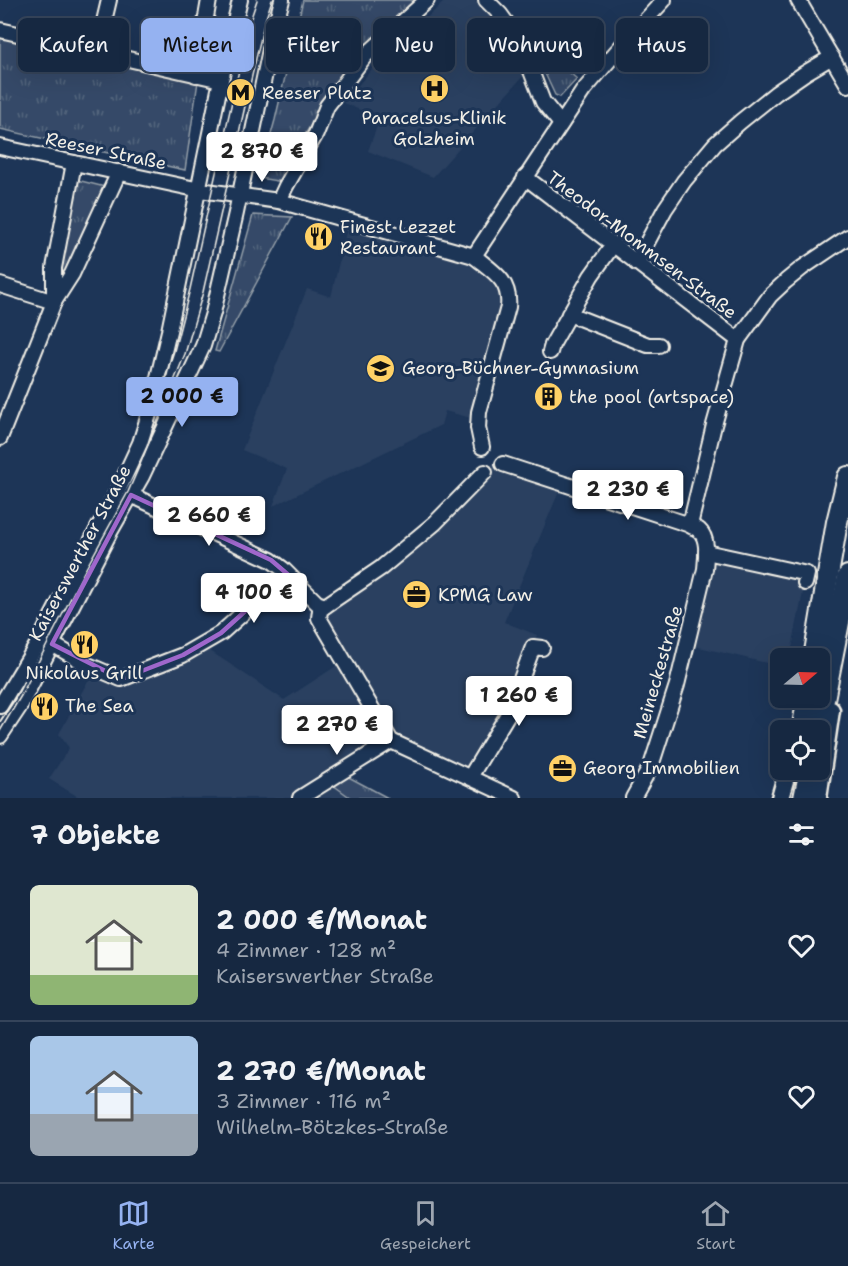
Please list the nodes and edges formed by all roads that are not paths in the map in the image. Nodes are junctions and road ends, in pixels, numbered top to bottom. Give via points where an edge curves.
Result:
1 (109, 0) edge
2 (209, 0) edge
3 (240, 0) edge
4 (282, 0) edge
5 (427, 0) edge
6 (486, 0) edge
7 (664, 0) edge
8 (798, 0) edge
9 (105, 18) edge
10 (0, 30) edge
11 (18, 34) edge
12 (832, 57) junction
13 (129, 59) edge
14 (196, 75) junction
15 (221, 80) junction
16 (848, 86) edge
17 (561, 124) junction
18 (0, 147) edge
19 (74, 163) junction
20 (119, 172) junction
21 (525, 177) junction
22 (200, 190) junction
23 (240, 195) junction
24 (279, 201) junction
25 (848, 237) edge
26 (613, 244) junction
27 (474, 256) junction
28 (636, 263) junction
29 (0, 285) edge
30 (54, 302) junction
31 (569, 314) junction
32 (738, 340) junction
33 (658, 345) dead end
34 (550, 352) dead end
35 (1, 432) edge
36 (482, 447) dead end
37 (503, 464) dead end
38 (485, 472) dead end
39 (848, 477) edge
40 (130, 495) junction
41 (690, 525) junction
42 (706, 552) junction
43 (848, 576) edge
44 (805, 583) dead end
45 (299, 584) junction
46 (325, 606) junction
47 (842, 607) junction
48 (52, 644) junction
49 (542, 648) dead end
50 (816, 648) edge
51 (0, 706) edge
52 (820, 720) edge
53 (0, 736) edge
54 (392, 741) junction
55 (470, 777) junction
56 (785, 780) edge
57 (795, 780) edge
58 (808, 780) edge
59 (300, 798) edge
60 (513, 798) edge
61 (633, 798) edge
62 (780, 798) edge
63 (792, 798) edge
64 (804, 798) edge
65 (818, 798) edge

1 - 9 street
2 - 14 street
3 - 15 street, Kaiserswerther Straße
4 - 23 street, Kaiserswerther Straße
5 - 24 street via 365,56 327,106
6 - 17 street via 519,40 543,102
7 - 17 street via 583,91
8 - 12 street
10 - 11 street
12 - 16 street
12 - 28 street via 776,93 715,144 665,209
13 - 14 street
14 - 15 street
15 - 22 street, Kaiserswerther Straße
17 - 21 street
18 - 19 street, Reeser Straße
19 - 20 street, Reeser Straße
19 - 30 street via 54,268
20 - 22 street, Reeser Straße
20 - 30 street via 72,274
21 - 26 street, Theodor-Mommsen-Straße
21 - 27 street
22 - 23 street, Reeser Straße
22 - 51 street, Kaiserswerther Straße via 170,331 140,443 38,643
23 - 24 street, Reeser Straße
23 - 40 street, Kaiserswerther Straße via 203,346
24 - 27 street, Reeser Straße
25 - 32 street via 786,281
26 - 28 street, Theodor-Mommsen-Straße
26 - 31 street
27 - 36 street via 502,279 509,298 479,411
28 - 32 street, Theodor-Mommsen-Straße
29 - 30 street
30 - 35 street
31 - 33 street via 648,345
31 - 34 street
32 - 41 street
37 - 41 street
38 - 46 street via 435,523 381,568
39 - 50 highway
40 - 45 street via 271,560
40 - 48 street, Kaiserswerther Straße
41 - 42 street via 702,536
42 - 44 street via 807,574
42 - 61 street, Meineckestraße via 677,685 651,765
43 - 47 highway
45 - 46 street
45 - 48 street via 273,586 221,633 183,655 121,679
46 - 54 street via 319,613 320,622
47 - 52 highway
47 - 65 main road via 844,626
48 - 53 street, Kaiserswerther Straße
49 - 55 street via 533,647 508,714
54 - 55 street
54 - 59 street
55 - 60 street
56 - 62 main road
57 - 63 highway
58 - 64 highway

